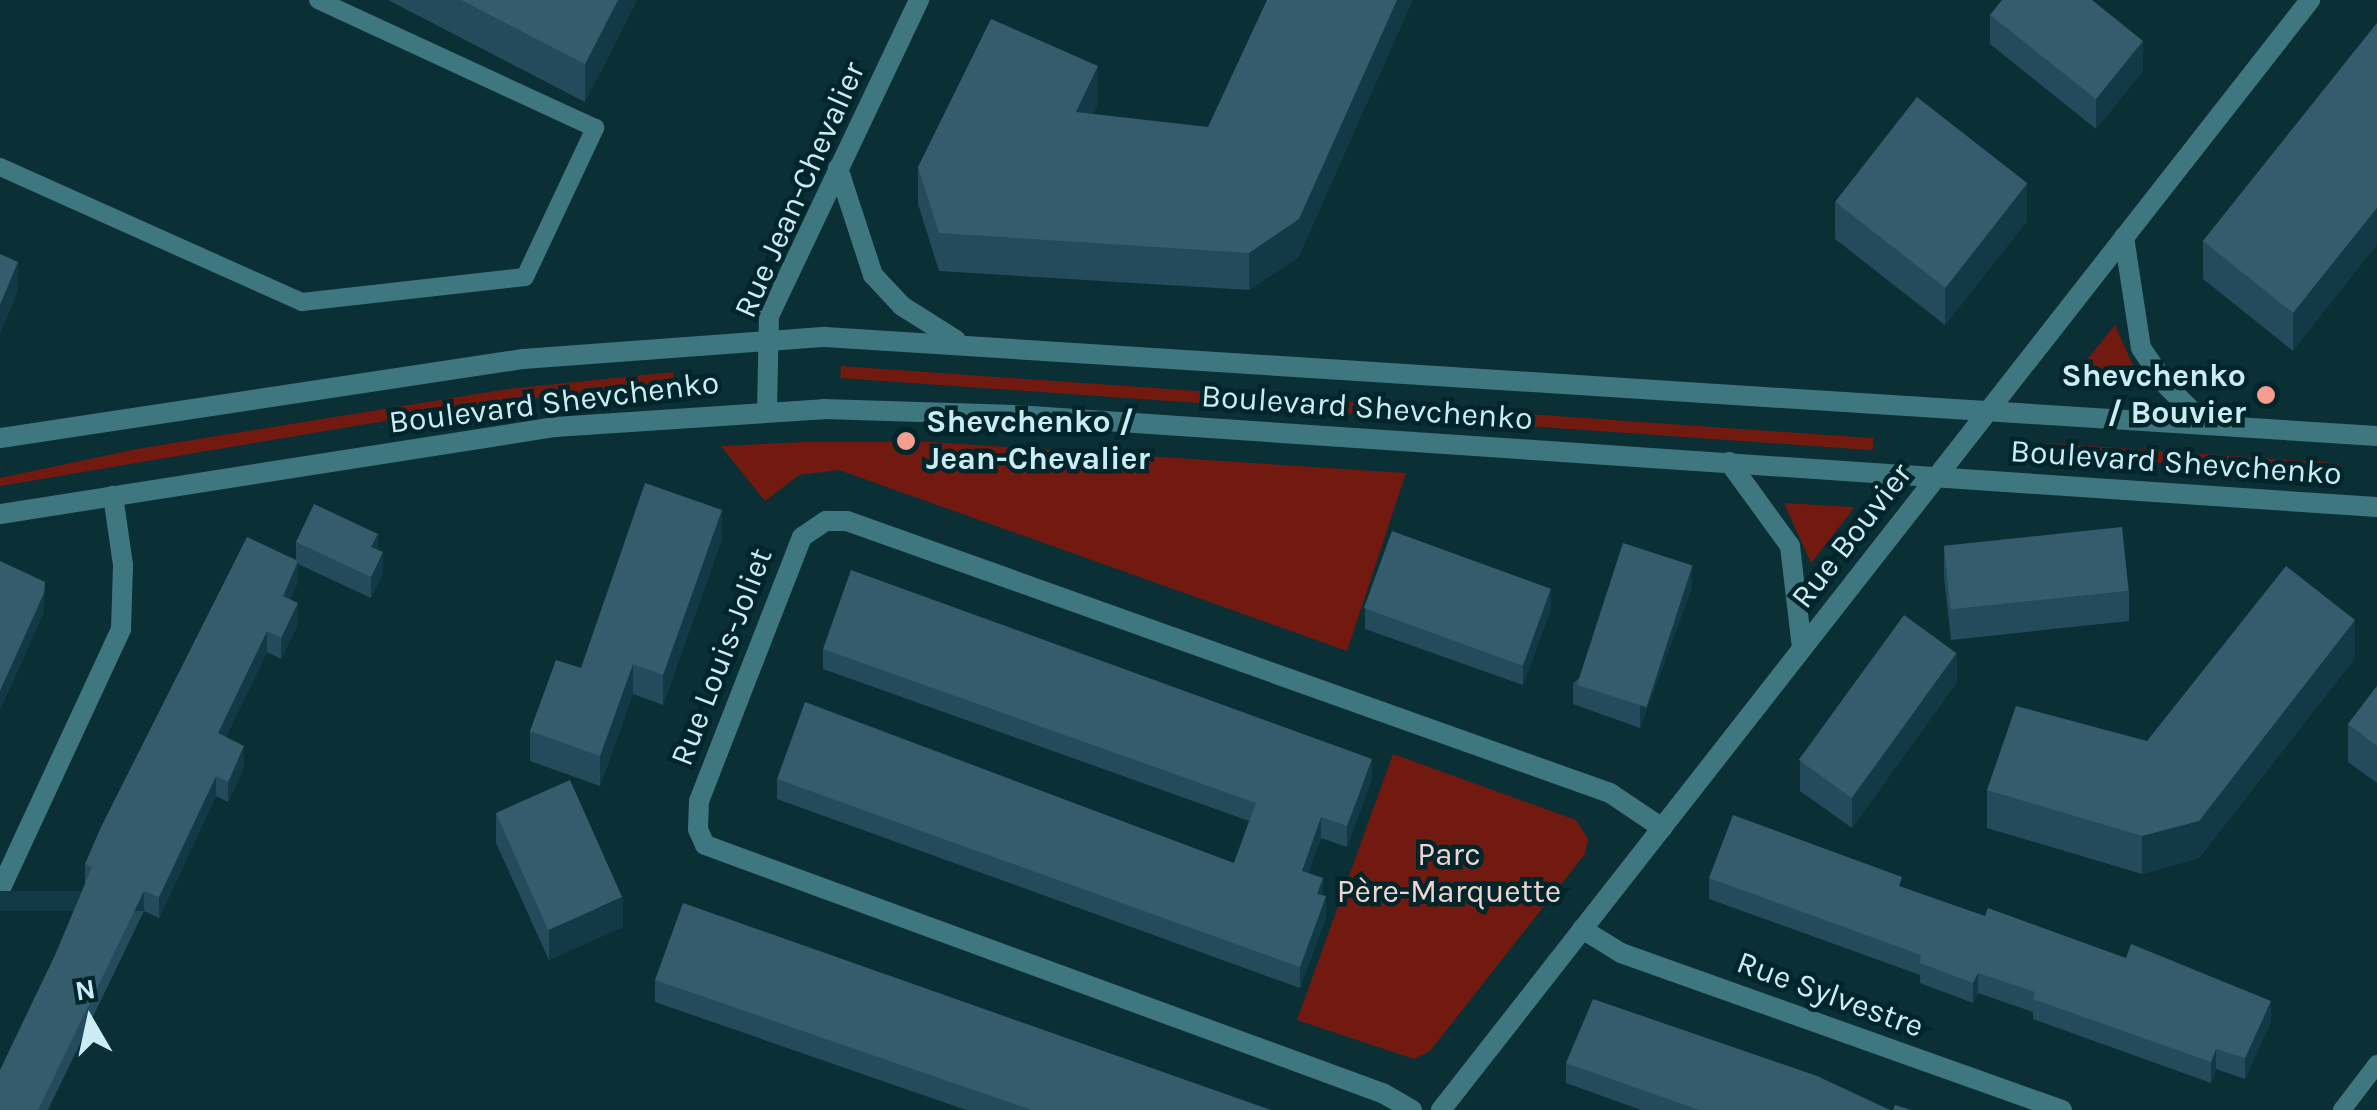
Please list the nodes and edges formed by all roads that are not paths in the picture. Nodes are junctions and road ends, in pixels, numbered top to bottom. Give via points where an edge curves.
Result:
1 (318, 0) edge
2 (919, 0) edge
3 (2310, 0) edge
4 (0, 167) edge
5 (838, 168) junction
6 (2124, 237) junction
7 (765, 338) junction
8 (957, 342) junction
9 (767, 410) junction
10 (1988, 410) junction
11 (2206, 424) junction
12 (2377, 436) edge
13 (0, 438) edge
14 (1729, 462) junction
15 (1938, 476) junction
16 (113, 496) junction
17 (2377, 507) edge
18 (0, 514) edge
19 (1802, 648) junction
20 (1662, 828) junction
21 (0, 890) edge
22 (1582, 929) junction
23 (2377, 1064) edge
24 (1412, 1110) edge
25 (1441, 1110) edge
26 (2062, 1110) edge
27 (2342, 1110) edge

1 - 4 lane via 595,128 525,276 302,302
2 - 5 street, Rue Jean-Chevalier
3 - 6 street, Rue Bouvier
5 - 7 street, Rue Jean-Chevalier
5 - 8 street via 874,275 902,306
6 - 10 street, Rue Bouvier
6 - 11 street via 2141,348
7 - 8 street, Boulevard Shevchenko
7 - 9 street, Rue Jean-Chevalier
7 - 13 street, Boulevard Shevchenko via 524,359
8 - 10 street, Boulevard Shevchenko
9 - 14 street, Boulevard Shevchenko via 1016,415
9 - 16 street, Boulevard Shevchenko via 514,432
10 - 11 street, Boulevard Shevchenko
10 - 15 street, Rue Bouvier
11 - 12 street, Boulevard Shevchenko
14 - 15 street, Boulevard Shevchenko
14 - 19 street via 1790,546
15 - 17 street, Boulevard Shevchenko
15 - 19 street, Rue Bouvier
16 - 18 street, Boulevard Shevchenko
16 - 21 street via 123,565 121,629
19 - 20 street, Rue Bouvier
20 - 22 street, Rue Bouvier
20 - 24 street, Rue Louis-Joliet via 1610,793 848,521 817,524 802,537 700,801 698,830 710,849 1382,1093
22 - 25 street, Rue Bouvier
22 - 26 street, Rue Sylvestre via 1621,954
23 - 27 lane

